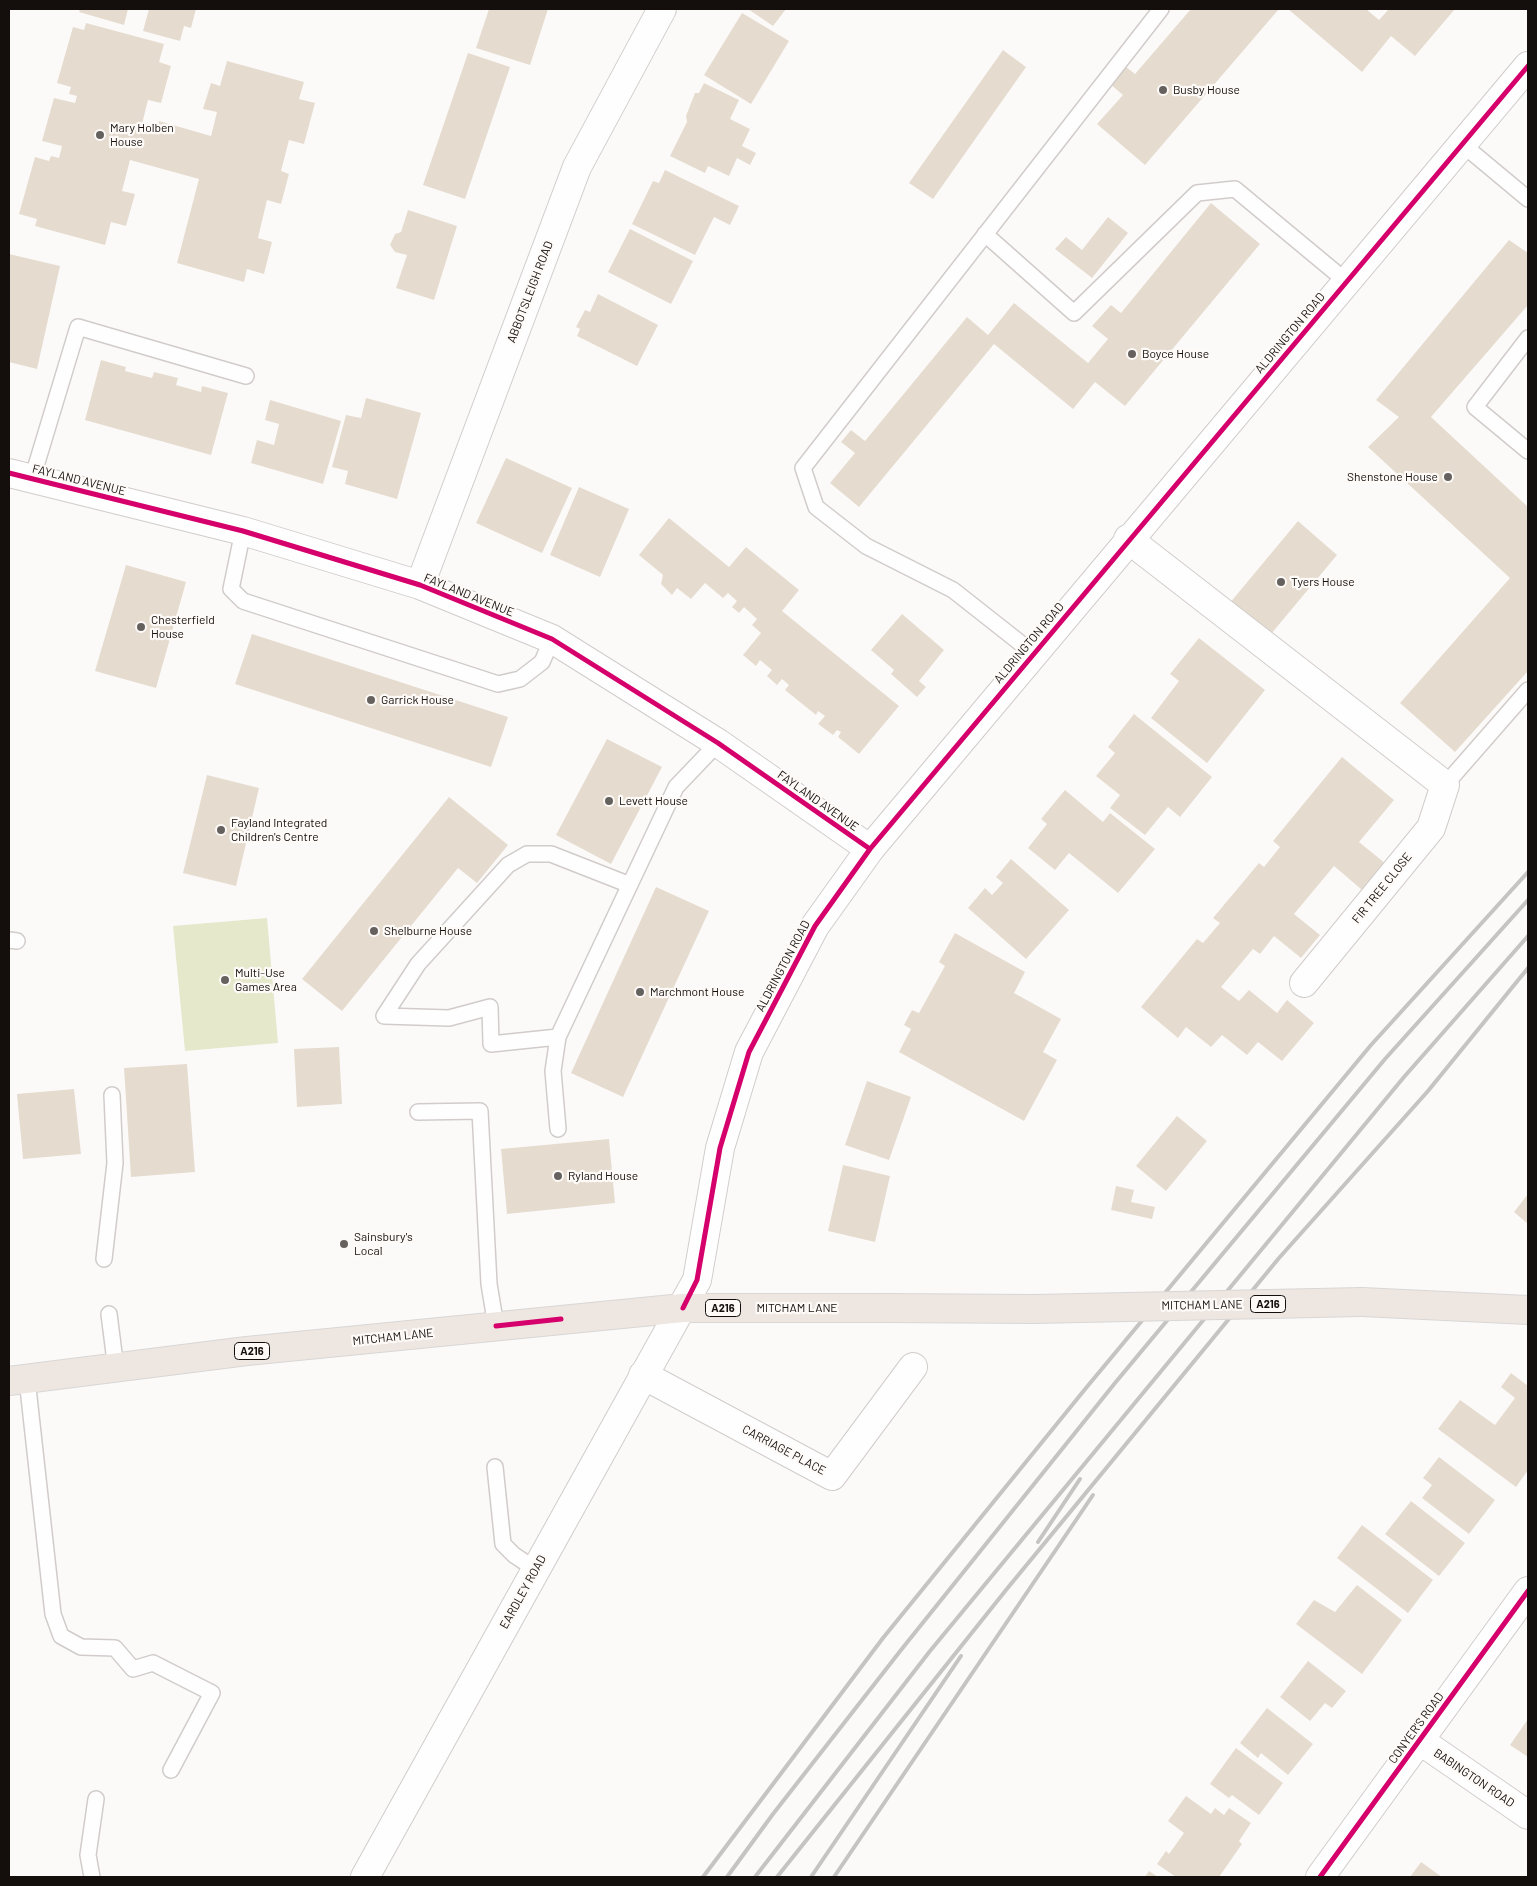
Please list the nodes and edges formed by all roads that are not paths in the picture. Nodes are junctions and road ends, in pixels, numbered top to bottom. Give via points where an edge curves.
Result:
1 (662, 9) edge
2 (1160, 9) edge
3 (1528, 66) edge
4 (1462, 144) junction
5 (1528, 199) edge
6 (985, 234) junction
7 (1346, 282) junction
8 (1528, 338) edge
9 (246, 376) dead end
10 (1528, 451) edge
11 (20, 476) edge
12 (243, 531) junction
13 (1128, 539) junction
14 (420, 585) junction
15 (552, 639) junction
16 (1034, 653) junction
17 (1528, 690) edge
18 (718, 742) junction
19 (1445, 785) junction
20 (870, 849) junction
21 (630, 885) junction
22 (1304, 984) dead end
23 (558, 1037) junction
24 (112, 1095) dead end
25 (418, 1112) dead end
26 (558, 1129) dead end
27 (104, 1259) dead end
28 (683, 1308) junction
29 (1528, 1310) edge
30 (109, 1314) dead end
31 (496, 1326) junction
32 (913, 1367) dead end
33 (116, 1368) junction
34 (643, 1374) junction
35 (18, 1380) edge
36 (495, 1468) dead end
37 (536, 1570) junction
38 (1528, 1591) edge
39 (1419, 1740) junction
40 (171, 1770) dead end
41 (96, 1799) dead end
42 (1528, 1815) edge
43 (92, 1877) edge
44 (365, 1877) edge
45 (1320, 1877) edge

1 - 14 street, ABBOTSLEIGH ROAD via 578,167
2 - 6 lane
3 - 4 street, ALDRINGTON ROAD
4 - 5 lane
4 - 7 street, ALDRINGTON ROAD
6 - 7 lane via 1074,313 1197,193 1234,189
6 - 16 lane via 803,468 816,507 866,546 954,590
7 - 13 street, ALDRINGTON ROAD
8 - 10 lane via 1475,407
9 - 11 lane via 78,327
11 - 12 street, FAYLAND AVENUE
12 - 14 street, FAYLAND AVENUE
12 - 15 lane via 231,589 243,601 498,684 520,679 542,662
13 - 16 street, ALDRINGTON ROAD
13 - 19 street
14 - 15 street, FAYLAND AVENUE
15 - 18 street, FAYLAND AVENUE
16 - 20 street, ALDRINGTON ROAD
17 - 19 lane
18 - 20 street, FAYLAND AVENUE
18 - 21 lane via 676,787
19 - 22 street, FIR TREE CLOSE via 1432,828
20 - 28 street, ALDRINGTON ROAD via 815,926 749,1052 720,1148 697,1280
21 - 23 lane
21 - 23 lane via 550,854 527,854 508,865 418,964 384,1016 449,1018 490,1007 491,1044
23 - 26 lane via 553,1070
24 - 27 lane via 115,1163
25 - 31 lane via 480,1111 490,1284
28 - 29 main road, MITCHAM LANE / A216, bridge via 1034,1309 1362,1302
28 - 31 main road, MITCHAM LANE / A216
28 - 34 street, EARDLEY ROAD
30 - 33 lane
31 - 33 main road, MITCHAM LANE / A216
32 - 34 street, CARRIAGE PLACE via 832,1476
33 - 35 main road, MITCHAM LANE / A216
34 - 37 street, EARDLEY ROAD
35 - 40 lane via 52,1614 60,1636 81,1647 115,1648 133,1669 154,1663 212,1693
36 - 37 lane via 503,1544
37 - 44 street, EARDLEY ROAD
38 - 39 street, CONYER'S ROAD
39 - 42 street, BABINGTON ROAD
39 - 45 street, CONYER'S ROAD
41 - 43 lane via 88,1855

